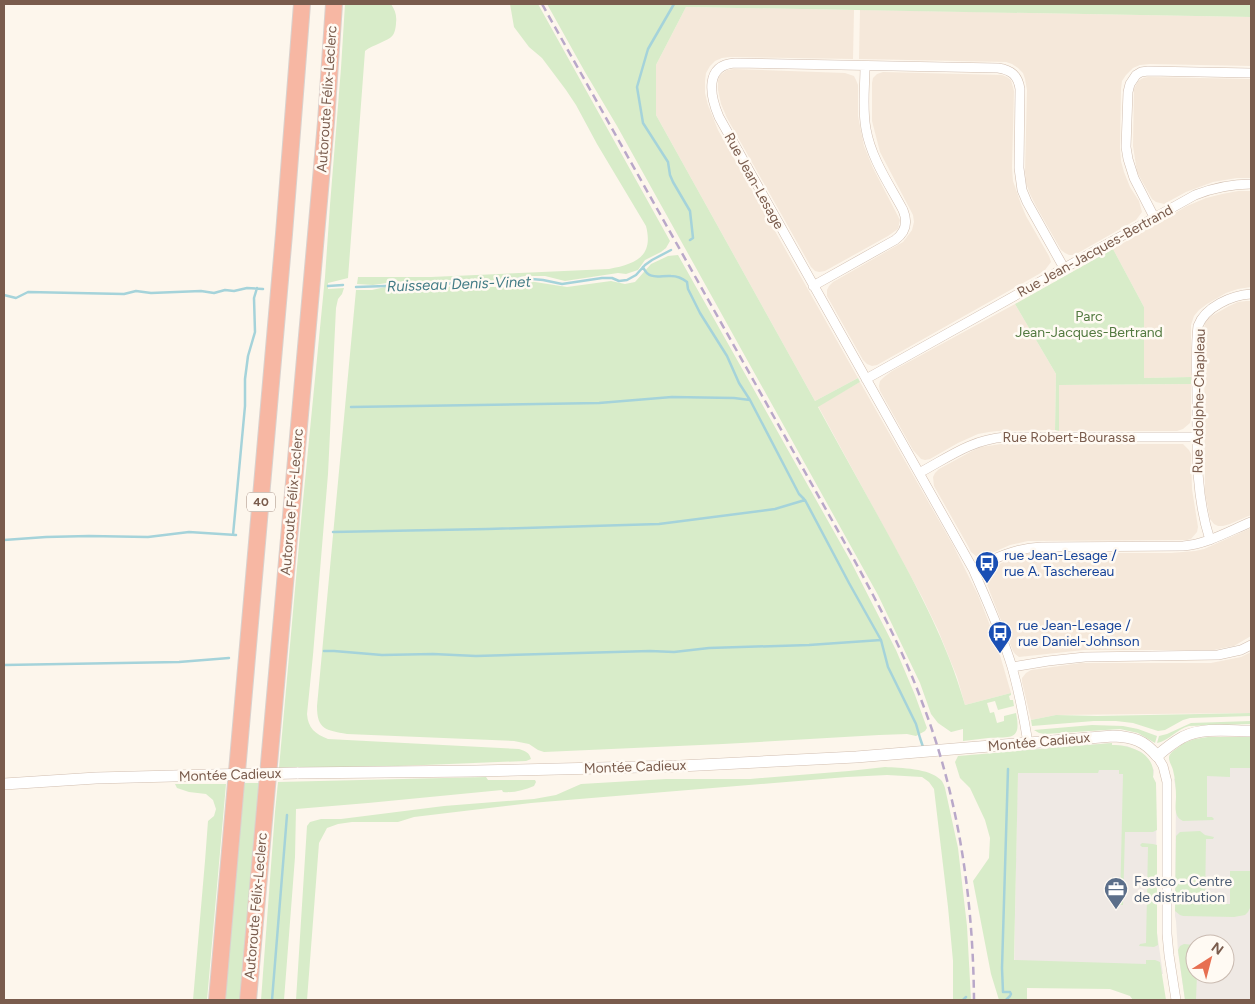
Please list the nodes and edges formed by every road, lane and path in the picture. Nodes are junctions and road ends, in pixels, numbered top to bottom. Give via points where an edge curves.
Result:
1 (302, 4) edge
2 (334, 4) edge
3 (865, 66) junction
4 (1251, 73) edge
5 (1251, 184) edge
6 (1154, 217) junction
7 (1064, 268) junction
8 (813, 286) junction
9 (1251, 294) edge
10 (866, 379) junction
11 (1197, 437) junction
12 (919, 473) junction
13 (1251, 522) edge
14 (1210, 540) junction
15 (973, 569) junction
16 (1251, 645) edge
17 (1012, 667) junction
18 (1251, 731) edge
19 (1028, 743) junction
20 (1157, 756) junction
21 (4, 784) edge
22 (216, 1000) edge
23 (248, 1000) edge
24 (1176, 1000) edge

1 - 22 highway, 40
2 - 23 highway, Autoroute Félix-Leclerc / 40
3 - 7 street, Rue Jean-Lesage via 998,68 1013,73 1020,89 1019,168 1022,190
3 - 8 street via 864,113 869,142 903,210 906,225 896,240
3 - 8 street, Rue Jean-Lesage via 725,64 712,79 712,96 718,117
4 - 6 street via 1148,71 1138,73 1131,81 1126,140 1128,159
5 - 6 street, Rue Jean-Jacques-Bertrand via 1205,191
6 - 7 street, Rue Jean-Jacques-Bertrand
7 - 10 street, Rue Jean-Jacques-Bertrand
8 - 10 street, Rue Jean-Lesage
9 - 11 street, Rue Adolphe-Chapleau via 1240,295 1210,310 1198,326
10 - 12 street, Rue Jean-Lesage
11 - 12 street, Rue Robert-Bourassa via 997,438 969,446
11 - 14 street, Rue Adolphe-Chapleau via 1200,495
12 - 15 street, Rue Jean-Lesage
13 - 14 street
14 - 15 street via 1183,546 1025,548
15 - 17 street, Rue Jean-Lesage
16 - 17 street via 1218,655 1085,657
17 - 19 street, Rue Jean-Lesage
18 - 20 street via 1192,734
19 - 20 street, Montée Cadieux via 1122,736 1142,742
19 - 21 street, Montée Cadieux, bridge via 856,757 680,766 96,778
20 - 24 street via 1167,782 1167,934

